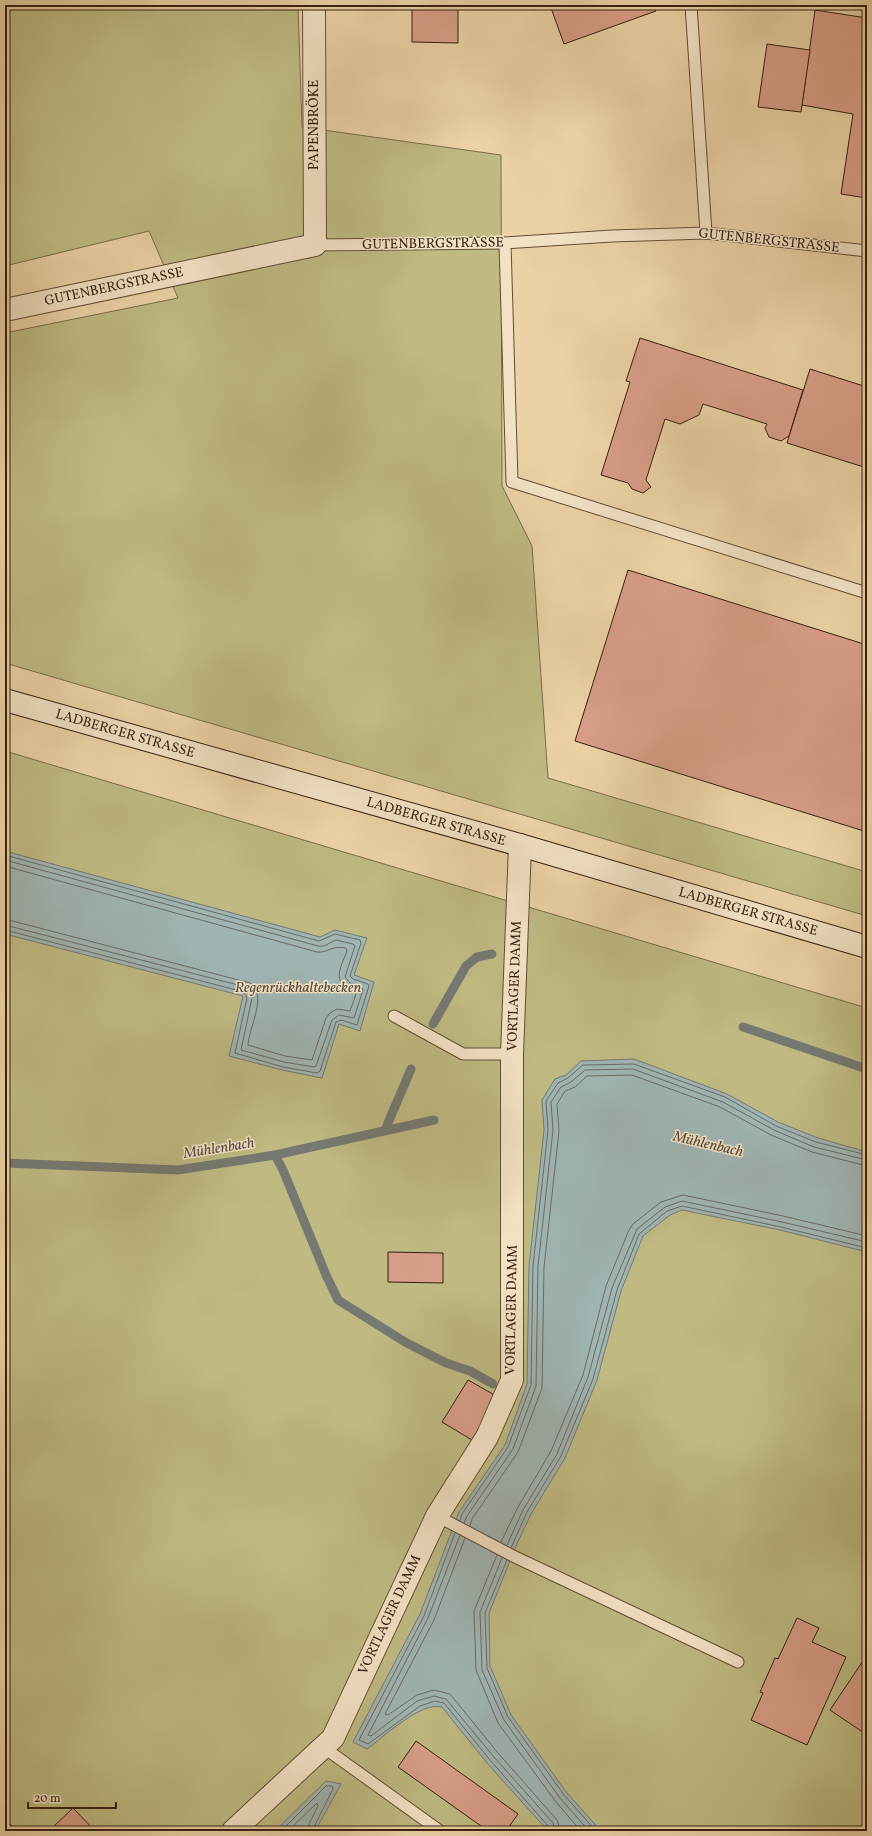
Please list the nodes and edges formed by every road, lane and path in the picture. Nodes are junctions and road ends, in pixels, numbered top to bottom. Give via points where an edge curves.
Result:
1 (314, 5) edge
2 (691, 5) edge
3 (706, 233) junction
4 (505, 243) junction
5 (315, 245) junction
6 (867, 251) edge
7 (5, 310) edge
8 (867, 593) edge
9 (5, 700) edge
10 (520, 846) junction
11 (867, 947) edge
12 (394, 1016) dead end
13 (512, 1054) junction
14 (445, 1520) junction
15 (738, 1662) dead end
16 (328, 1751) junction
17 (233, 1831) edge
18 (440, 1831) edge

1 - 5 street, PAPENBRÖKE
2 - 3 lane
3 - 4 lane, GUTENBERGSTRASSE
3 - 6 lane, GUTENBERGSTRASSE
4 - 5 lane, GUTENBERGSTRASSE
4 - 8 lane via 512,482
5 - 7 street, GUTENBERGSTRASSE
9 - 10 street, LADBERGER STRASSE
10 - 11 street, LADBERGER STRASSE
10 - 13 street, VORTLAGER DAMM
12 - 13 lane via 463,1054
13 - 14 street, VORTLAGER DAMM via 512,1380 487,1437
14 - 15 lane via 515,1557
14 - 16 street, VORTLAGER DAMM
16 - 17 street, VORTLAGER DAMM
16 - 18 lane

